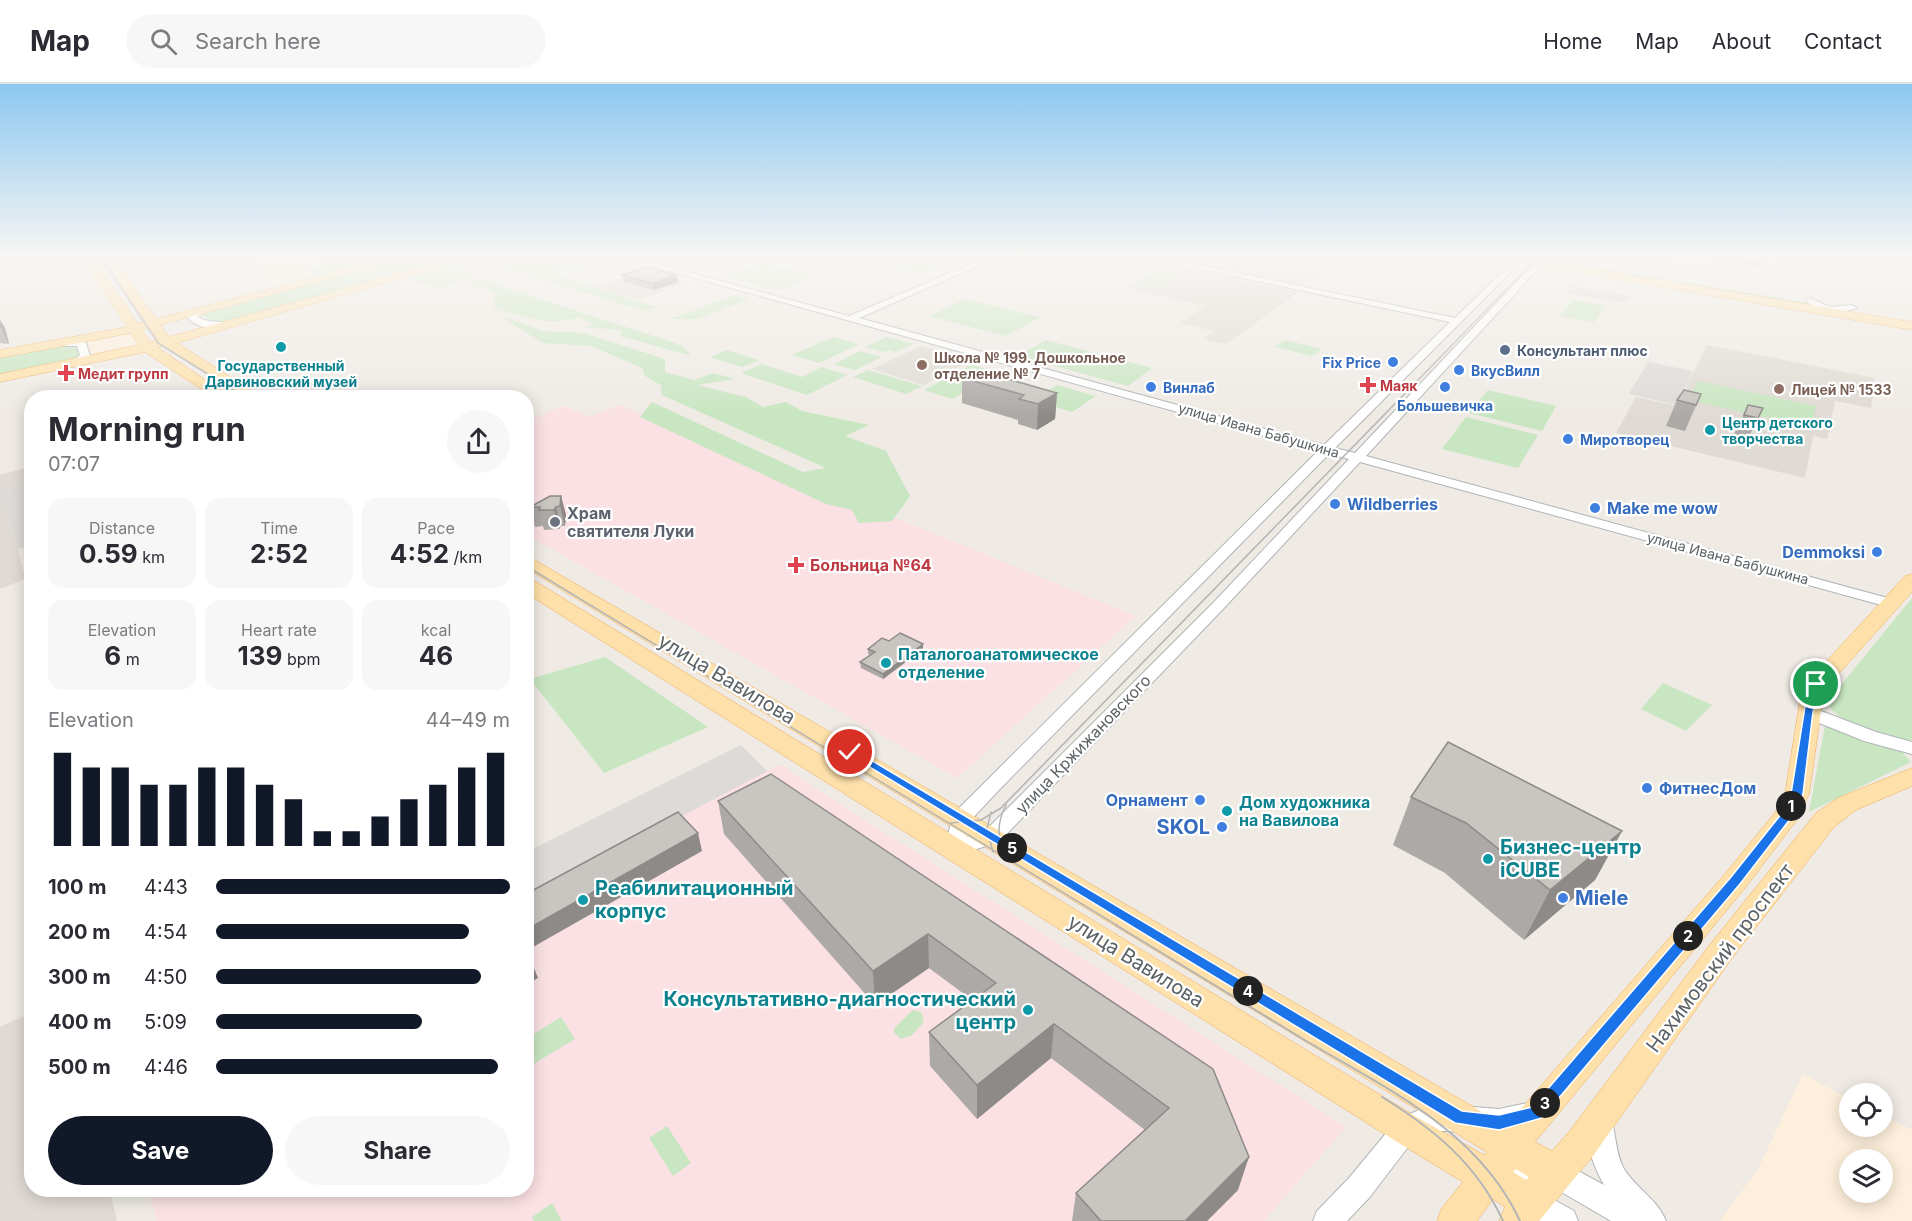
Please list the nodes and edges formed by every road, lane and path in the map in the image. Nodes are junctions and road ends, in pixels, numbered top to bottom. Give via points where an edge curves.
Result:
1 (122, 311) edge
2 (143, 311) edge
3 (200, 311) joint
4 (275, 311) edge
5 (824, 311) edge
6 (866, 311) edge
7 (1409, 311) edge
8 (1466, 311) edge
9 (1493, 311) edge
10 (1843, 311) edge
11 (1849, 312) junction
12 (850, 318) junction
13 (1912, 318) edge
14 (1457, 321) junction
15 (152, 324) junction
16 (225, 325) junction
17 (1912, 326) edge
18 (133, 328) junction
19 (165, 341) junction
20 (62, 343) junction
21 (147, 347) junction
22 (0, 354) edge
23 (73, 363) junction
24 (0, 378) edge
25 (213, 390) edge
26 (243, 390) edge
27 (1327, 448) junction
28 (1357, 457) junction
29 (534, 565) edge
30 (1912, 580) edge
31 (534, 589) edge
32 (1890, 603) junction
33 (1808, 712) junction
34 (1912, 748) edge
35 (1912, 776) edge
36 (961, 818) junction
37 (992, 837) junction
38 (954, 848) junction
39 (1536, 1113) junction
40 (1460, 1118) junction
41 (1600, 1119) junction
42 (1406, 1129) junction
43 (1510, 1146) junction
44 (1488, 1176) junction
45 (1537, 1203) edge
46 (1327, 1221) edge
47 (1455, 1221) edge
48 (1564, 1221) edge
49 (1638, 1221) edge
50 (1652, 1221) edge

1 - 18 main road
2 - 15 main road
3 - 15 main road
3 - 16 street via 192,317 196,321
4 - 16 main road
5 - 12 street, улица Ивана Бабушкина
6 - 12 street
7 - 14 street
8 - 14 street, улица Кржижановского
9 - 28 street, улица Кржижановского
10 - 11 main road
11 - 13 main road
11 - 17 main road
12 - 27 street, улица Ивана Бабушкина
14 - 27 street, улица Кржижановского
15 - 18 main road
15 - 19 main road
16 - 19 main road
18 - 20 main road
18 - 21 main road
19 - 21 main road
19 - 26 main road
20 - 22 main road
20 - 23 street via 82,345 85,356
21 - 23 main road
21 - 25 main road
23 - 24 main road
27 - 28 street, улица Ивана Бабушкина
27 - 36 street, улица Кржижановского
28 - 32 street, улица Ивана Бабушкина
28 - 37 street, улица Кржижановского via 1220,604
29 - 36 main road, улица Вавилова
30 - 32 main road, Нахимовский проспект
31 - 38 main road, улица Вавилова
32 - 33 main road, Нахимовский проспект via 1813,688
33 - 34 street via 1870,737
33 - 39 main road, Нахимовский проспект via 1797,794 1787,815 1736,881
35 - 41 main road, Нахимовский проспект via 1847,804 1825,820 1722,950
36 - 37 main road, улица Вавилова
36 - 38 street
37 - 38 street, улица Кржижановского
37 - 40 main road, улица Вавилова
38 - 42 main road, улица Вавилова
39 - 40 street via 1499,1122
39 - 43 main road, Нахимовский проспект
40 - 42 street via 1421,1121
40 - 43 main road, улица Вавилова
41 - 45 main road, Нахимовский проспект
41 - 50 street via 1601,1147 1616,1184
42 - 44 main road, улица Вавилова
42 - 46 street
43 - 44 main road, Нахимовский проспект
43 - 45 main road, улица Вавилова
44 - 45 main road, улица Вавилова
44 - 47 main road, Нахимовский проспект
45 - 48 street, улица Вавилова
45 - 49 street, улица Вавилова

